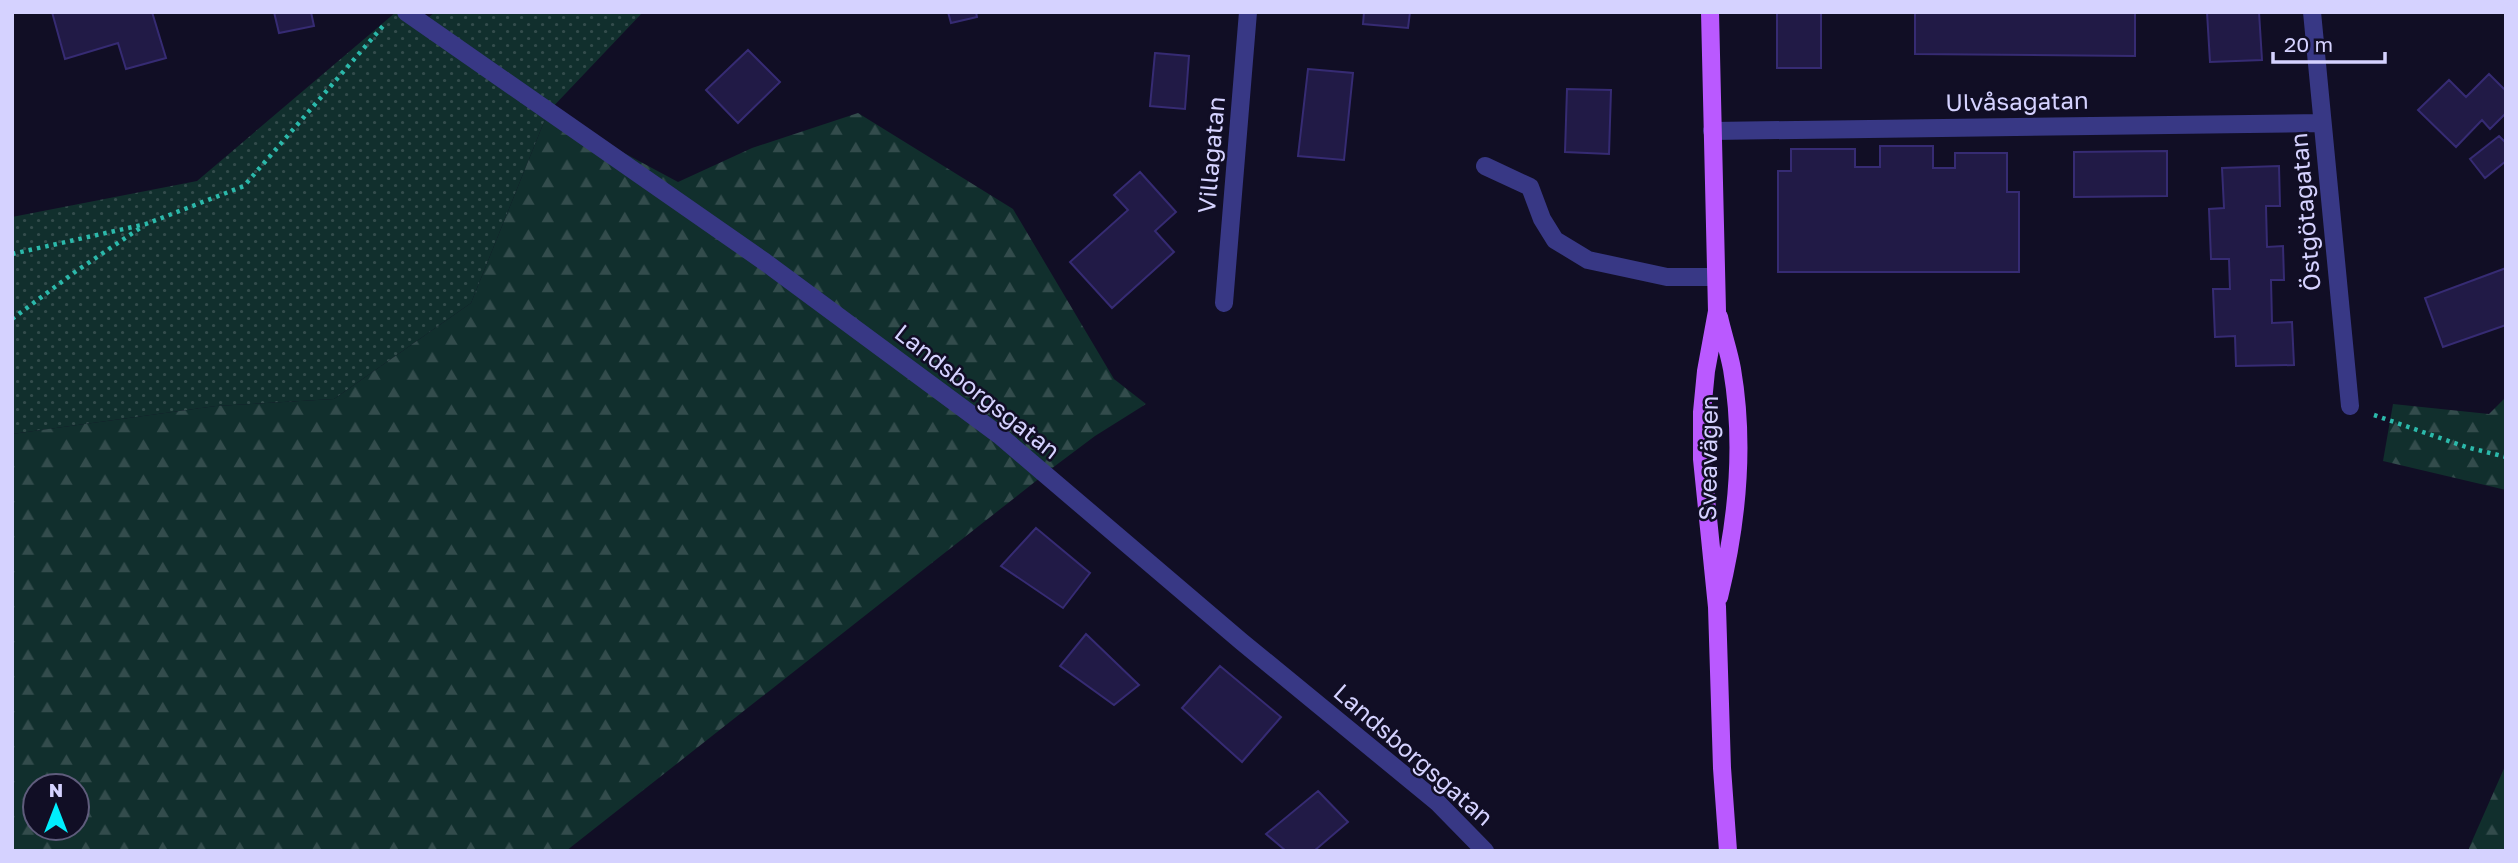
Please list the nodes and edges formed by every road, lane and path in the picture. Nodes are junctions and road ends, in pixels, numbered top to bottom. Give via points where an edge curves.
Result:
1 (406, 12) edge
2 (1248, 12) edge
3 (1710, 12) edge
4 (2312, 12) edge
5 (386, 22) dead end
6 (2322, 123) junction
7 (1712, 131) junction
8 (1485, 166) dead end
9 (146, 224) junction
10 (12, 254) edge
11 (1716, 276) junction
12 (1224, 303) dead end
13 (1717, 311) junction
14 (12, 319) edge
15 (2350, 406) joint
16 (2506, 457) edge
17 (1717, 607) junction
18 (1485, 851) edge
19 (1728, 851) edge

1 - 18 street, Landsborgsgatan via 765,262 999,435 1437,802
2 - 12 street, Villagatan
3 - 7 main road, Sveavägen
4 - 6 street, Östgötagatan
5 - 9 path via 244,186
6 - 7 street, Ulvåsagatan
6 - 15 street, Östgötagatan
7 - 11 main road, Sveavägen
8 - 11 street via 1530,187 1556,240 1588,260 1667,277
9 - 10 path
9 - 14 path
11 - 13 main road, Sveavägen
13 - 17 main road, Sveavägen via 1703,412 1703,471
13 - 17 main road, Sveavägen via 1732,368 1738,457 1735,514
15 - 16 path
17 - 19 main road, Sveavägen

